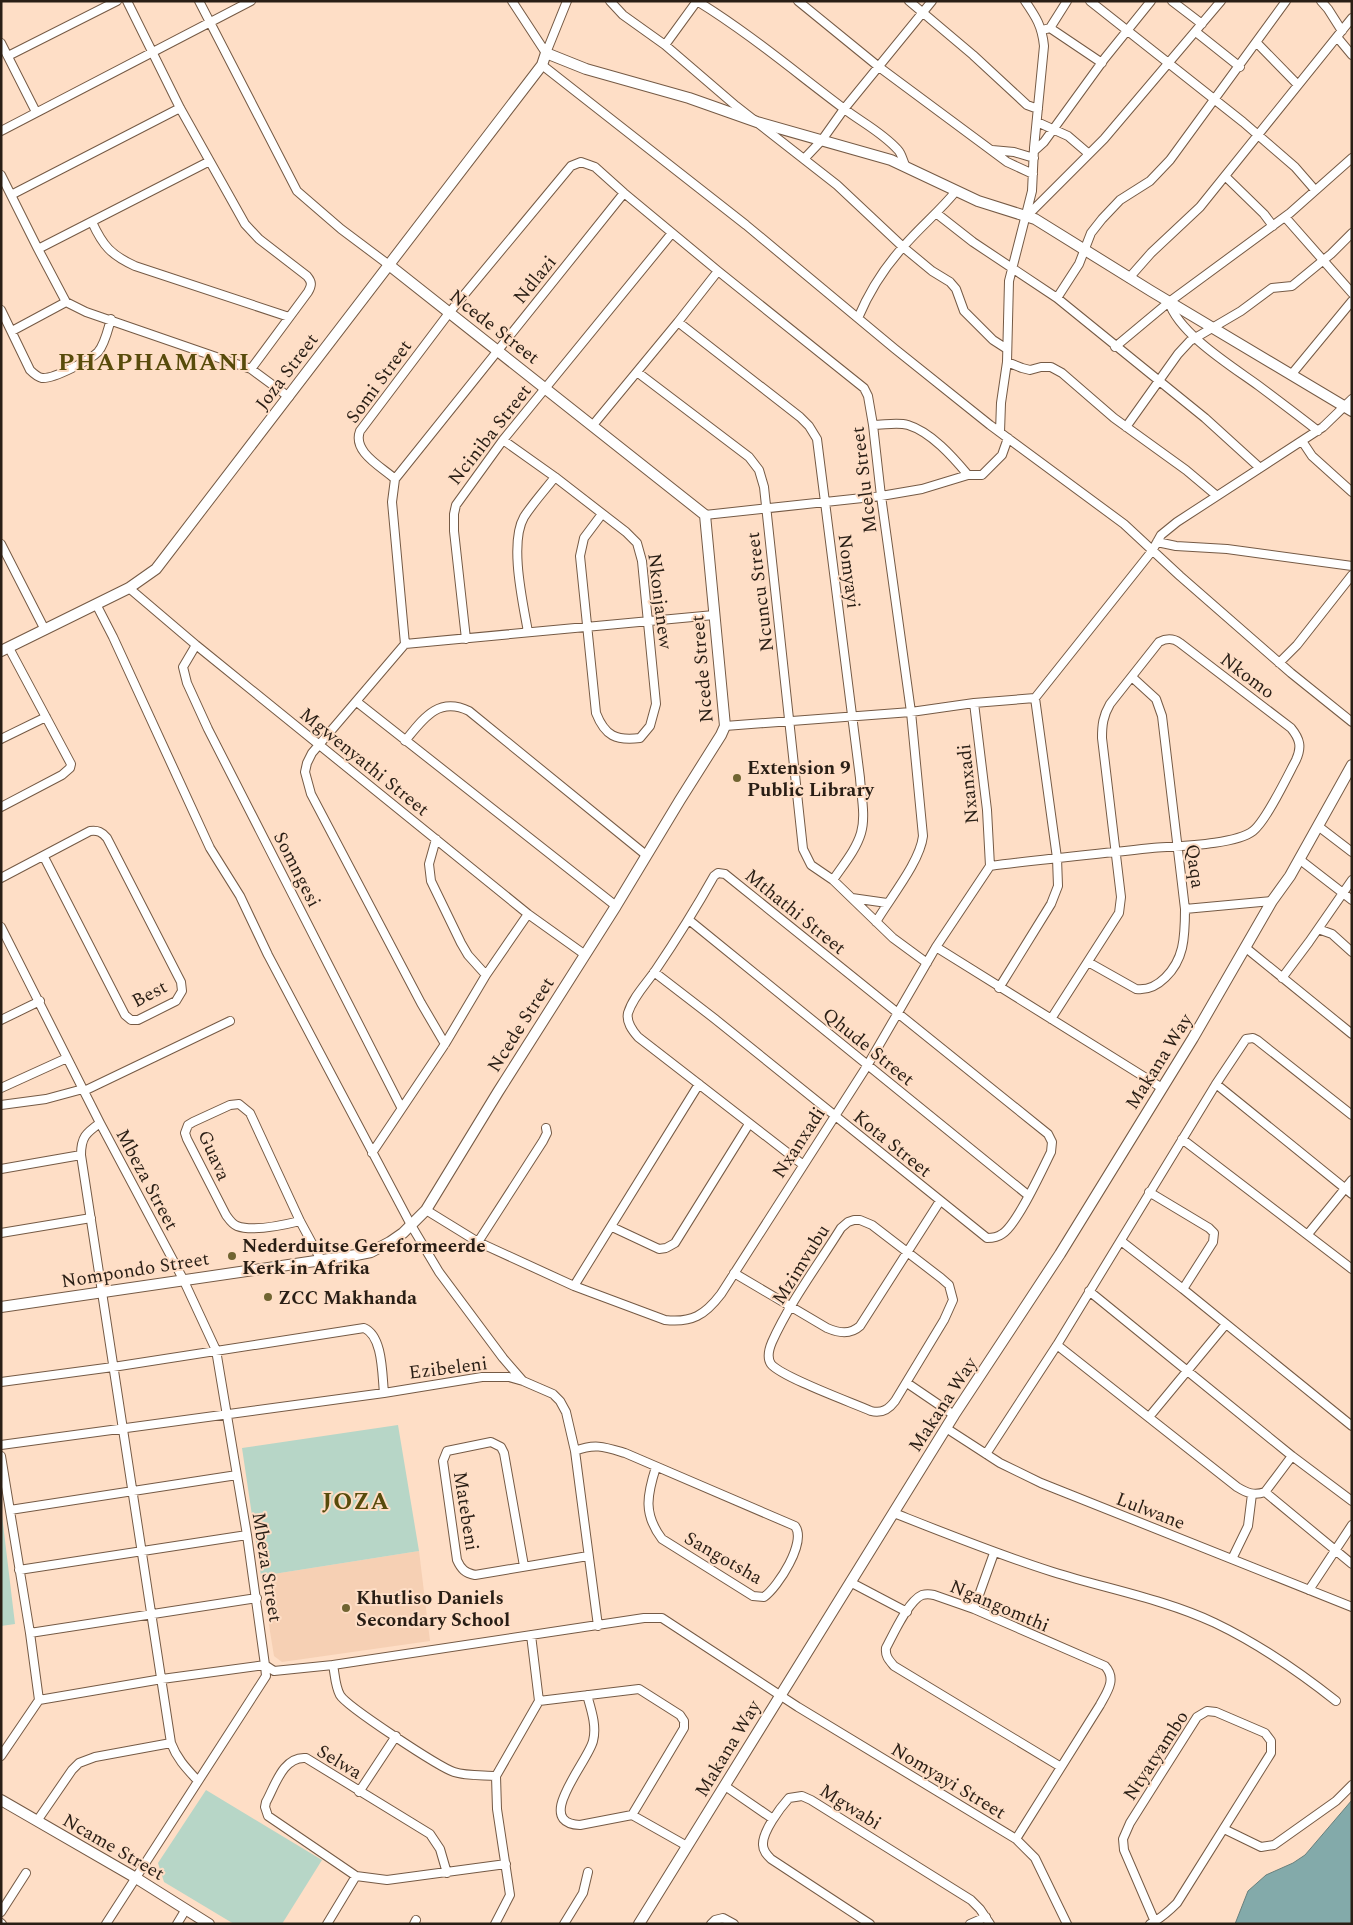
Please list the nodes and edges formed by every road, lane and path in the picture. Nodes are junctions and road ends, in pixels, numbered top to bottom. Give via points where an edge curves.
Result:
1 (117, 1) edge
2 (127, 1) edge
3 (199, 1) edge
4 (251, 1) edge
5 (512, 1) edge
6 (567, 1) edge
7 (610, 1) edge
8 (697, 1) edge
9 (798, 1) edge
10 (909, 1) edge
11 (932, 1) edge
12 (1024, 1) edge
13 (1066, 1) edge
14 (1090, 1) edge
15 (1151, 1) edge
16 (1172, 1) edge
17 (1221, 1) edge
18 (1286, 1) edge
19 (1321, 1) edge
20 (923, 12) junction
21 (1352, 18) edge
22 (210, 22) junction
23 (1202, 24) junction
24 (1046, 29) junction
25 (1126, 30) junction
26 (1196, 32) junction
27 (1339, 34) junction
28 (1, 43) edge
29 (1257, 43) junction
30 (665, 45) junction
31 (152, 53) junction
32 (546, 53) junction
33 (1352, 55) edge
34 (8, 56) junction
35 (1102, 62) junction
36 (1169, 63) junction
37 (542, 65) junction
38 (879, 67) junction
39 (1240, 67) junction
40 (1298, 85) junction
41 (1214, 100) junction
42 (180, 108) junction
43 (844, 109) junction
44 (1038, 109) junction
45 (36, 112) junction
46 (757, 122) junction
47 (1037, 122) junction
48 (1053, 129) junction
49 (1, 130) edge
50 (1258, 135) junction
51 (822, 140) junction
52 (992, 150) junction
53 (1089, 154) junction
54 (1034, 155) junction
55 (1352, 158) edge
56 (804, 160) junction
57 (208, 162) junction
58 (576, 163) joint
59 (906, 167) junction
60 (1, 174) edge
61 (1033, 174) junction
62 (1225, 176) junction
63 (1315, 190) junction
64 (956, 191) junction
65 (624, 193) junction
66 (12, 194) junction
67 (936, 214) junction
68 (1027, 216) junction
69 (1284, 217) junction
70 (92, 222) junction
71 (1272, 226) junction
72 (672, 233) junction
73 (1352, 233) edge
74 (903, 246) junction
75 (38, 249) junction
76 (1085, 249) junction
77 (1323, 260) junction
78 (389, 265) junction
79 (1012, 269) junction
80 (718, 271) junction
81 (1130, 278) junction
82 (1352, 293) edge
83 (1057, 298) junction
84 (1352, 300) edge
85 (66, 302) junction
86 (1170, 302) junction
87 (1, 310) edge
88 (449, 313) junction
89 (289, 317) junction
90 (858, 318) junction
91 (111, 319) junction
92 (678, 322) junction
93 (1211, 327) junction
94 (12, 331) junction
95 (1196, 337) junction
96 (1115, 346) junction
97 (1007, 349) junction
98 (497, 351) junction
99 (1007, 362) junction
100 (251, 369) junction
101 (637, 372) junction
102 (1291, 375) junction
103 (1158, 381) junction
104 (546, 388) junction
105 (289, 397) junction
106 (1352, 399) edge
107 (1348, 409) edge
108 (593, 425) junction
109 (873, 425) junction
110 (1126, 427) junction
111 (1318, 431) junction
112 (1000, 432) junction
113 (1008, 438) junction
114 (503, 440) junction
115 (1302, 441) junction
116 (1260, 468) junction
117 (968, 475) junction
118 (555, 477) junction
119 (395, 478) junction
120 (1352, 492) edge
121 (881, 496) junction
122 (1217, 496) junction
123 (826, 502) junction
124 (766, 509) junction
125 (602, 514) junction
126 (705, 515) junction
127 (1157, 542) junction
128 (1, 544) edge
129 (1152, 551) junction
130 (1352, 566) edge
131 (1352, 575) edge
132 (129, 588) junction
133 (96, 604) junction
134 (714, 615) junction
135 (647, 620) junction
136 (588, 626) junction
137 (45, 630) junction
138 (528, 632) junction
139 (466, 639) junction
140 (196, 644) junction
141 (405, 644) junction
142 (5, 650) edge
143 (1279, 663) junction
144 (1133, 678) junction
145 (1035, 698) junction
146 (357, 702) junction
147 (974, 703) junction
148 (911, 712) junction
149 (46, 717) junction
150 (852, 717) junction
151 (790, 721) junction
152 (1352, 722) edge
153 (725, 726) junction
154 (1, 739) edge
155 (405, 741) junction
156 (319, 744) junction
157 (1352, 765) edge
158 (1349, 779) edge
159 (1, 807) edge
160 (1318, 826) junction
161 (436, 839) junction
162 (1176, 846) junction
163 (1115, 852) junction
164 (1352, 852) edge
165 (646, 855) junction
166 (44, 856) junction
167 (1057, 858) junction
168 (1299, 859) junction
169 (990, 866) junction
170 (1, 878) edge
171 (833, 880) junction
172 (1352, 880) edge
173 (1343, 892) junction
174 (852, 898) junction
175 (1352, 900) edge
176 (1272, 901) junction
177 (887, 903) junction
178 (616, 906) junction
179 (1185, 909) junction
180 (528, 914) junction
181 (688, 920) junction
182 (876, 922) junction
183 (1, 928) edge
184 (1318, 929) junction
185 (10, 945) junction
186 (936, 947) junction
187 (1246, 948) junction
188 (1, 949) edge
189 (1352, 952) edge
190 (584, 954) junction
191 (1088, 962) junction
192 (927, 963) junction
193 (654, 972) junction
194 (486, 975) junction
195 (1282, 978) junction
196 (999, 988) junction
197 (40, 1001) junction
198 (898, 1014) junction
199 (1051, 1019) junction
200 (1, 1020) edge
201 (230, 1022) dead end
202 (1352, 1034) edge
203 (445, 1044) junction
204 (68, 1058) junction
205 (867, 1066) junction
206 (699, 1084) junction
207 (1216, 1084) junction
208 (1, 1088) edge
209 (1162, 1088) junction
210 (83, 1090) junction
211 (1, 1105) edge
212 (401, 1107) junction
213 (1352, 1115) edge
214 (834, 1116) junction
215 (100, 1123) junction
216 (749, 1124) junction
217 (546, 1128) dead end
218 (1048, 1134) joint
219 (1182, 1139) junction
220 (372, 1153) junction
221 (81, 1155) junction
222 (802, 1164) junction
223 (1, 1169) edge
224 (1352, 1180) edge
225 (1345, 1188) junction
226 (1149, 1192) junction
227 (1352, 1194) edge
228 (1029, 1196) junction
229 (940, 1201) junction
230 (426, 1210) junction
231 (91, 1218) junction
232 (300, 1221) junction
233 (411, 1225) junction
234 (612, 1227) junction
235 (1, 1233) edge
236 (1308, 1234) junction
237 (1121, 1241) junction
238 (390, 1242) joint
239 (478, 1242) junction
240 (907, 1253) junction
241 (321, 1260) junction
242 (1352, 1269) edge
243 (734, 1273) junction
244 (183, 1280) junction
245 (574, 1286) junction
246 (1183, 1289) junction
247 (1089, 1291) junction
248 (102, 1292) junction
249 (1, 1307) edge
250 (791, 1307) junction
251 (1226, 1324) junction
252 (1057, 1345) junction
253 (216, 1350) junction
254 (113, 1367) junction
255 (1187, 1371) junction
256 (523, 1381) junction
257 (1, 1382) edge
258 (906, 1382) junction
259 (384, 1392) junction
260 (227, 1413) junction
261 (954, 1414) junction
262 (1149, 1417) junction
263 (1352, 1426) edge
264 (122, 1428) junction
265 (946, 1428) junction
266 (1, 1445) edge
267 (574, 1450) junction
268 (986, 1454) junction
269 (1, 1456) edge
270 (1292, 1456) junction
271 (656, 1467) junction
272 (237, 1475) junction
273 (133, 1490) junction
274 (1265, 1492) junction
275 (1252, 1494) junction
276 (1352, 1501) edge
277 (10, 1510) junction
278 (894, 1513) junction
279 (1352, 1525) edge
280 (247, 1535) junction
281 (1334, 1549) junction
282 (142, 1551) junction
283 (994, 1553) junction
284 (588, 1556) junction
285 (1232, 1559) junction
286 (1352, 1564) edge
287 (524, 1566) junction
288 (19, 1570) junction
289 (850, 1582) junction
290 (1309, 1590) junction
291 (257, 1598) junction
292 (1352, 1607) edge
293 (974, 1610) junction
294 (907, 1612) junction
295 (152, 1614) junction
296 (598, 1626) junction
297 (30, 1633) junction
298 (531, 1635) junction
299 (266, 1665) junction
300 (333, 1665) junction
301 (162, 1679) junction
302 (587, 1695) junction
303 (780, 1695) junction
304 (39, 1700) junction
305 (1336, 1700) dead end
306 (539, 1701) junction
307 (396, 1736) junction
308 (171, 1744) junction
309 (1, 1756) edge
310 (1061, 1767) junction
311 (496, 1776) junction
312 (198, 1781) junction
313 (1352, 1785) edge
314 (726, 1786) junction
315 (359, 1792) junction
316 (1, 1800) edge
317 (632, 1815) junction
318 (773, 1819) junction
319 (38, 1821) junction
320 (1224, 1830) junction
321 (1016, 1839) junction
322 (687, 1846) junction
323 (506, 1864) junction
324 (588, 1872) dead end
325 (26, 1873) dead end
326 (446, 1873) junction
327 (356, 1876) junction
328 (136, 1878) junction
329 (186, 1909) junction
330 (1, 1912) edge
331 (988, 1920) edge
332 (1152, 1923) edge
333 (106, 1924) edge
334 (177, 1924) edge
335 (209, 1924) edge
336 (327, 1924) edge
337 (495, 1924) edge
338 (564, 1924) edge
339 (639, 1924) edge
340 (711, 1924) edge
341 (734, 1924) edge
342 (870, 1924) edge
343 (970, 1924) edge
344 (1067, 1924) edge

1 - 34 street
2 - 31 street
3 - 22 street
4 - 22 street
5 - 32 street
6 - 32 street
7 - 30 street via 623,15
8 - 30 street
8 - 43 street via 733,24
9 - 38 street
10 - 20 street
11 - 20 street
12 - 24 street
13 - 24 street
14 - 25 street
15 - 25 street
16 - 23 street
17 - 23 street
18 - 29 street
19 - 27 street via 1328,8
20 - 38 street
20 - 44 street via 1027,105
21 - 27 street
22 - 31 street
22 - 78 street via 297,191 340,229
23 - 26 street
24 - 35 street
24 - 44 street
25 - 35 street
25 - 36 street
26 - 36 street
26 - 39 street
27 - 33 street
27 - 40 street
28 - 34 street
29 - 39 street
29 - 40 street
30 - 46 street
31 - 42 street
31 - 45 street
32 - 37 street, Joza Street
32 - 46 street via 586,69 689,98
34 - 45 street
35 - 48 street
36 - 41 street
36 - 53 street
37 - 78 street, Joza Street
37 - 90 street via 655,152
38 - 43 street
38 - 52 street
39 - 41 street
40 - 50 street
41 - 50 street
41 - 76 street via 1170,160 1150,181 1120,200 1102,219 1091,233
42 - 57 street
42 - 66 street
43 - 51 street
43 - 59 street via 900,151
44 - 47 street
45 - 49 street
46 - 51 street
46 - 56 street
47 - 48 street
47 - 54 street
48 - 53 street via 1068,136
48 - 54 street
50 - 62 street
50 - 63 street
51 - 56 street
51 - 59 street
52 - 54 street
52 - 61 street via 1007,162
53 - 68 street
54 - 61 street
55 - 63 street
56 - 74 street via 837,185
57 - 70 street
57 - 89 street via 245,224 311,282 312,286
58 - 65 street, Mcelu Street via 595,167
58 - 88 street, Somi Street via 570,166
59 - 64 street
60 - 66 street
61 - 68 street
62 - 71 street
62 - 81 street via 1200,207
63 - 69 street
64 - 67 street
64 - 68 street
65 - 72 street, Mcelu Street
65 - 98 street, Ndlazi
66 - 75 street
67 - 74 street
67 - 79 street
68 - 76 street
68 - 79 street
69 - 71 street
69 - 77 street
70 - 75 street
70 - 89 street via 106,248 124,261
71 - 86 street
72 - 80 street, Mcelu Street
72 - 104 street, Nciniba Street
73 - 77 street
74 - 90 street via 868,294
74 - 97 street via 950,282 964,310 993,340
75 - 85 street
76 - 81 street
76 - 83 street
77 - 82 street
77 - 93 street via 1292,286 1272,288
78 - 88 street, Ncede Street
78 - 105 street, Joza Street
79 - 83 street
79 - 97 street
80 - 92 street
80 - 109 street, Mcelu Street via 864,388
81 - 86 street
83 - 96 street
84 - 102 street
85 - 91 street
85 - 94 street
86 - 93 street
86 - 95 street via 1172,312
86 - 96 street
87 - 94 street
88 - 98 street, Ncede Street
88 - 119 street, Somi Street via 358,436 359,445 366,454
89 - 100 street
90 - 112 street
91 - 94 street via 99,351 43,378 30,370
91 - 100 street
92 - 101 street
92 - 123 street, Nomyayi via 809,426 817,439
93 - 95 street
93 - 102 street
95 - 103 street via 1178,354
95 - 111 street via 1219,358
96 - 103 street
97 - 99 street
98 - 104 street, Ncede Street
98 - 119 street, Ndlazi
99 - 110 street via 1030,370 1051,367 1062,373
99 - 112 street
100 - 105 street
101 - 108 street
101 - 124 street, Ncuncu Street via 748,457 762,477
102 - 107 street
103 - 110 street
103 - 116 street via 1206,418
104 - 108 street, Ncede Street
104 - 114 street, Nciniba Street
105 - 132 street, Joza Street via 163,561 147,577
106 - 107 street
107 - 111 street
108 - 126 street, Ncede Street
109 - 117 street via 898,424 918,430 945,450
109 - 121 street, Mcelu Street
110 - 122 street
111 - 115 street
112 - 113 street
113 - 117 street via 1002,455 982,475
113 - 129 street via 1124,524
114 - 118 street, Nkonjanew
114 - 139 street, Nciniba Street via 455,509 454,531
115 - 116 street
115 - 120 street via 1312,456
116 - 122 street
117 - 121 street via 922,489
118 - 125 street, Nkonjanew
118 - 138 street via 519,529 518,566
119 - 141 street via 392,509
121 - 123 street
121 - 148 street, Mcelu Street
122 - 127 street via 1161,535
123 - 124 street
123 - 150 street, Nomyayi
124 - 126 street
124 - 151 street, Ncuncu Street
125 - 135 street, Nkonjanew via 637,543 642,560
125 - 136 street via 581,546 580,568
126 - 134 street, Ncede Street
127 - 129 street
127 - 130 street
128 - 137 street
129 - 143 street
129 - 145 street
131 - 143 street via 1298,645
132 - 133 street, Joza Street
132 - 140 street, Mgwenyathi Street
133 - 137 street, Joza Street
133 - 220 street via 210,848 240,896
134 - 135 street
134 - 153 street, Ncede Street
135 - 136 street
135 - 136 street, Nkonjanew via 656,704 650,726 640,738 627,740 605,731 600,723 594,702
136 - 138 street
137 - 142 street, Joza Street
138 - 139 street
139 - 141 street
140 - 156 street, Mgwenyathi Street
140 - 212 street, Somngesi via 183,667 187,683
141 - 146 street
142 - 149 street
143 - 152 street
144 - 162 street, Qaqa via 1150,692 1160,709
144 - 162 street, Nkomo via 1159,642 1174,639 1291,728 1300,742 1296,760 1254,830 1229,840
144 - 163 street, Nkomo via 1110,704 1102,725
145 - 147 street
145 - 167 street
146 - 155 street
146 - 156 street
147 - 148 street
147 - 169 street, Nxanxadi
148 - 150 street
148 - 177 street, Mcelu Street via 922,842 916,858
149 - 154 street
149 - 159 street via 70,768
150 - 151 street
150 - 171 street, Nomyayi via 863,812 862,831
151 - 153 street
151 - 171 street, Ncuncu Street via 803,849 811,865
153 - 165 street, Ncede Street
155 - 165 street via 434,710 450,705 469,711
155 - 178 street
156 - 161 street, Mgwenyathi Street
156 - 203 street via 307,763 311,794
157 - 158 street, Makana Way
158 - 160 street, Makana Way
160 - 164 street
160 - 168 street, Makana Way
161 - 180 street, Mgwenyathi Street
161 - 194 street via 429,864 431,882 464,949
162 - 163 street, Nkomo
162 - 179 street, Qaqa
163 - 167 street, Nkomo
163 - 191 street via 1121,897 1119,913
165 - 178 street, Ncede Street
166 - 166 street, Best via 90,831 97,830 108,838 181,982 182,991 176,1001 138,1020 131,1020 125,1015
166 - 170 street, Best
167 - 169 street, Nkomo
167 - 196 street via 1056,894
168 - 173 street
168 - 176 street, Makana Way
169 - 186 street, Nxanxadi
171 - 174 street
172 - 173 street
173 - 175 street
173 - 184 street
174 - 177 street
174 - 182 street
176 - 179 street
176 - 187 street, Makana Way
177 - 182 street, Mcelu Street
178 - 190 street, Ncede Street
179 - 191 street, Qaqa via 1182,950 1174,966 1154,987 1136,989
180 - 190 street, Mgwenyathi Street
180 - 194 street
181 - 193 street, Mthathi Street
181 - 198 street, Mthathi Street via 714,876 725,874
181 - 205 street, Qhude Street
182 - 192 street
183 - 185 street, Mbeza Street
184 - 189 street via 1332,934
184 - 195 street
185 - 188 street
185 - 197 street, Mbeza Street
186 - 192 street, Nxanxadi
186 - 196 street
187 - 195 street
187 - 209 street, Makana Way
190 - 230 street, Ncede Street
191 - 199 street
192 - 198 street, Nxanxadi
193 - 206 street, Mthathi Street via 628,1012 629,1023 638,1037
193 - 214 street, Kota Street
194 - 203 street
195 - 202 street
196 - 199 street
197 - 200 street
197 - 204 street, Mbeza Street
198 - 205 street, Nxanxadi
198 - 218 street, Mthathi Street
199 - 209 street
201 - 210 street
203 - 212 street
204 - 208 street
204 - 210 street, Mbeza Street
205 - 214 street, Nxanxadi
205 - 228 street, Qhude Street
206 - 216 street, Mthathi Street
206 - 234 street
207 - 213 street via 1246,1039 1253,1038
207 - 219 street
207 - 225 street
209 - 261 street, Makana Way via 1060,1254
210 - 211 street
210 - 215 street, Mbeza Street
212 - 220 street
214 - 222 street, Nxanxadi
214 - 229 street, Kota Street
215 - 221 street via 82,1141
215 - 244 street, Mbeza Street
216 - 222 street, Mthathi Street
216 - 234 street via 675,1243 659,1249
217 - 239 street via 544,1141
218 - 228 street, Kota Street via 1052,1152
219 - 226 street
219 - 236 street
220 - 233 street
221 - 223 street
221 - 231 street
222 - 243 street, Nxanxadi
224 - 225 street
225 - 227 street
225 - 236 street
226 - 237 street
226 - 246 street via 1214,1233 1212,1242
228 - 229 street, Kota Street via 1008,1229 987,1238
229 - 240 street
230 - 233 street, Ncede Street
230 - 239 street, Nxanxadi
231 - 235 street
231 - 248 street
232 - 232 street, Guava via 245,1108 230,1104 188,1125 187,1139 226,1215 234,1224 268,1228
232 - 241 street, Guava
233 - 238 street, Ncede Street
233 - 256 street via 439,1272
234 - 245 street
236 - 242 street
237 - 246 street
237 - 247 street
238 - 241 street, Nompondo Street via 371,1252
239 - 245 street, Nxanxadi
240 - 250 street via 856,1330 841,1333
240 - 250 street, Mzimvubu via 866,1222 848,1222
240 - 258 street, Mzimvubu via 945,1281 953,1300
241 - 244 street, Nompondo Street
243 - 245 street, Nxanxadi via 712,1306 699,1316 678,1322
243 - 250 street
244 - 248 street, Nompondo Street
244 - 253 street, Mbeza Street
246 - 251 street
247 - 252 street
247 - 255 street
248 - 249 street, Nompondo Street
248 - 254 street
250 - 258 street, Mzimvubu via 769,1352 768,1358 777,1369 875,1412 888,1409
251 - 255 street
251 - 263 street
252 - 262 street
252 - 268 street
253 - 254 street
253 - 259 street via 364,1328 375,1336
253 - 260 street, Mbeza Street
254 - 257 street
254 - 264 street
255 - 262 street
255 - 270 street
256 - 259 street, Ezibeleni via 509,1377 482,1377
256 - 267 street, Ezibeleni via 553,1394 560,1401 566,1412
258 - 261 street
259 - 260 street, Ezibeleni
260 - 264 street, Ezibeleni
260 - 272 street, Mbeza Street
261 - 265 street, Makana Way
262 - 275 street via 1237,1487
264 - 266 street, Ezibeleni
264 - 273 street
265 - 268 street, Lulwane
265 - 278 street, Makana Way
267 - 271 street, Sangotsha via 601,1446
267 - 284 street, Ezibeleni
268 - 285 street, Lulwane via 1057,1490
269 - 277 street
270 - 274 street
270 - 276 street
271 - 271 street, Sangotsha via 795,1526 798,1544 770,1593 764,1597 753,1596 662,1539 649,1514 648,1493
272 - 273 street
272 - 280 street, Mbeza Street
273 - 277 street
273 - 282 street
274 - 275 street
274 - 281 street
275 - 285 street via 1248,1526
277 - 288 street
278 - 283 street
278 - 289 street, Makana Way
279 - 281 street
280 - 282 street
280 - 291 street, Mbeza Street
281 - 286 street
281 - 290 street
282 - 288 street
282 - 295 street
283 - 293 street
283 - 305 street via 1197,1615 1268,1651
284 - 287 street, Matebeni
284 - 296 street, Ezibeleni
285 - 290 street, Lulwane
287 - 287 street, Matebeni via 475,1575 467,1574 461,1568 457,1560 443,1461 448,1451 491,1442 502,1447
288 - 297 street
289 - 294 street
289 - 303 street, Makana Way
290 - 292 street, Lulwane
291 - 295 street
291 - 299 street, Mbeza Street
293 - 294 street, Ngangomthi via 926,1594 917,1598
293 - 310 street, Ngangomthi via 1105,1666 1110,1673 1110,1686
294 - 310 street, Ngangomthi via 886,1648 886,1656 894,1666
295 - 297 street
295 - 301 street
296 - 298 street, Nomyayi Street
296 - 303 street, Nomyayi Street via 662,1618
297 - 304 street
298 - 300 street, Nomyayi Street
298 - 306 street
299 - 300 street, Nomyayi Street via 274,1671
299 - 301 street, Nomyayi Street
299 - 312 street via 266,1676
300 - 307 street via 340,1695 346,1702
301 - 304 street, Nomyayi Street
301 - 308 street
302 - 306 street
302 - 317 street via 593,1720 593,1741 560,1805 560,1815 572,1825 580,1825
302 - 317 street via 639,1690 674,1710 684,1721 684,1728
303 - 314 street, Makana Way
303 - 321 street, Nomyayi Street
304 - 309 street
306 - 311 street
307 - 311 street via 455,1772
307 - 315 street
308 - 312 street via 183,1765
308 - 319 street via 95,1757 79,1763
310 - 321 street, Ngangomthi
311 - 323 street via 497,1809
312 - 328 street
313 - 320 street via 1336,1801 1274,1845 1261,1847
314 - 318 street
314 - 322 street, Makana Way
315 - 326 street, Selwa via 430,1834 440,1849
315 - 327 street, Selwa via 306,1758 298,1757 288,1763 265,1807 268,1816
316 - 319 street, Ncame Street
317 - 322 street
318 - 331 street, Mgwabi via 789,1798 802,1796 971,1900
318 - 342 street, Mgwabi via 763,1842 765,1853
319 - 328 street, Ncame Street
320 - 332 street, Ntyatyambo via 1177,1903
320 - 332 street, Ntyatyambo via 1271,1753 1272,1746 1266,1733 1208,1711 1197,1717 1130,1823 1123,1840
321 - 344 street, Nomyayi Street via 1036,1858
322 - 339 street, Makana Way
323 - 326 street, Selwa
323 - 337 street via 510,1894
324 - 338 street via 583,1893
325 - 330 street
326 - 327 street, Selwa via 386,1880
327 - 336 street
328 - 329 street, Ncame Street
328 - 333 street
329 - 334 street
329 - 335 street, Ncame Street
331 - 343 street, Mgwabi
340 - 341 street via 723,1918

